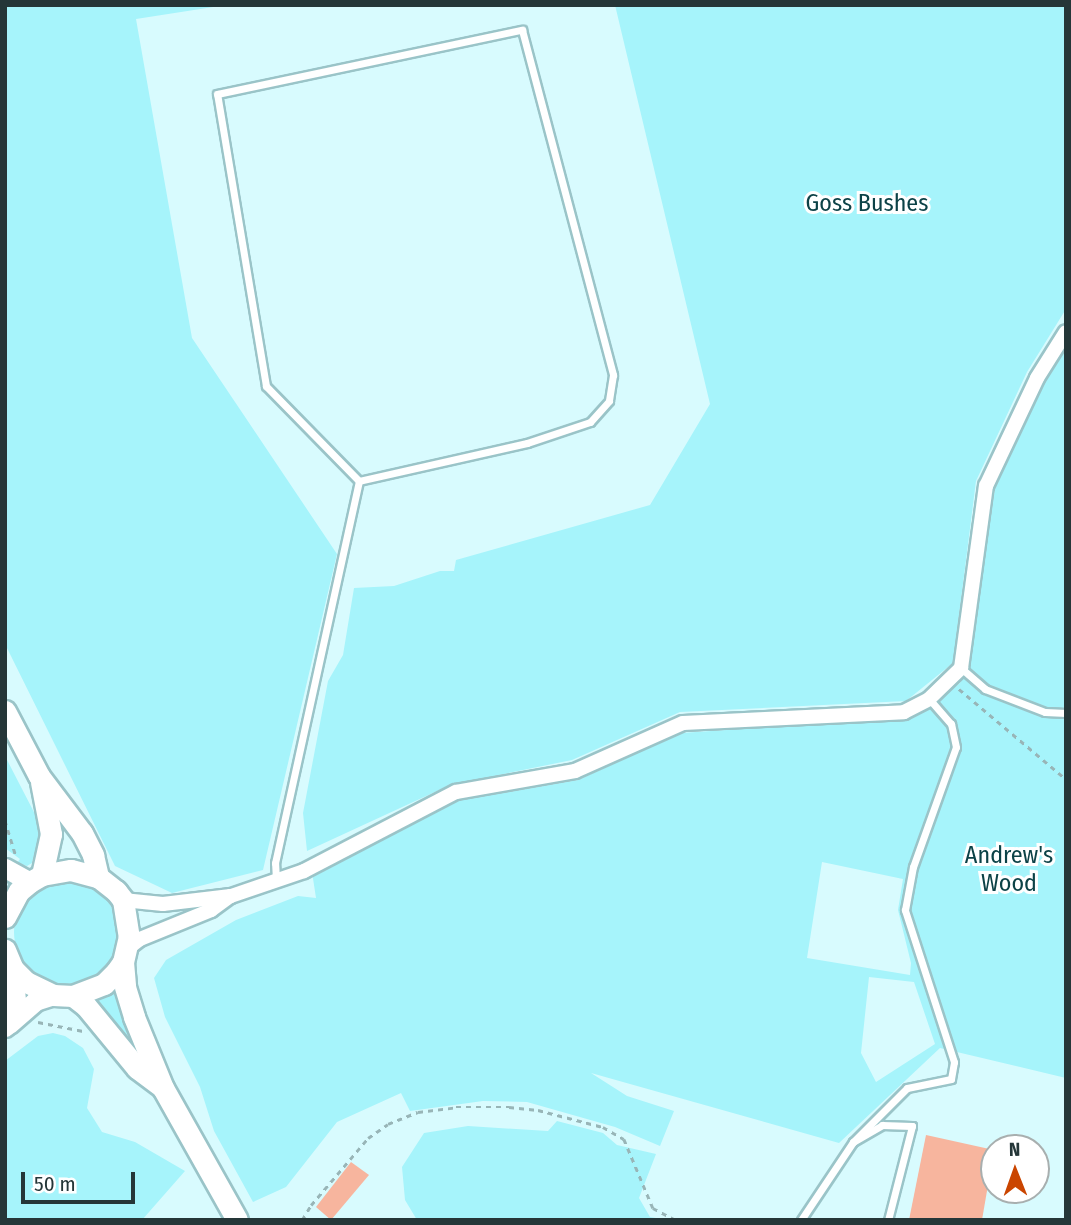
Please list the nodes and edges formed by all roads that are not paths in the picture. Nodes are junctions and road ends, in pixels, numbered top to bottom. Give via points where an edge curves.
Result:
1 (1066, 332) edge
2 (359, 481) junction
3 (961, 668) junction
4 (929, 699) junction
5 (5, 711) edge
6 (1066, 713) edge
7 (39, 776) junction
8 (8, 863) edge
9 (98, 877) junction
10 (36, 878) junction
11 (276, 880) junction
12 (231, 896) junction
13 (122, 900) junction
14 (5, 916) edge
15 (125, 955) junction
16 (9, 960) edge
17 (63, 996) junction
18 (163, 1088) junction
19 (853, 1142) junction
20 (237, 1220) edge
21 (802, 1220) edge
22 (888, 1220) edge

1 - 3 street via 1037,378 986,486
2 - 2 lane via 266,386 217,94 522,30 613,375 608,401 590,422 527,443
2 - 11 lane via 275,863
3 - 4 street
3 - 6 lane via 985,689 1045,712
4 - 11 street via 904,712 682,723 575,771 456,792 304,871
4 - 19 lane via 951,724 956,747 913,867 905,910 954,1062 951,1079 908,1088
5 - 7 main road
7 - 9 main road via 82,833
7 - 10 main road via 51,834
8 - 10 street
9 - 10 main road via 71,870
9 - 13 main road
10 - 14 main road via 19,891
11 - 12 street
12 - 13 street via 163,904
12 - 15 street via 211,910 140,939
13 - 15 main road via 128,921
15 - 17 main road via 104,984
15 - 18 main road via 125,987
16 - 17 main road via 26,982
16 - 17 street via 16,1000 5,1027 35,1001
17 - 18 main road
18 - 20 main road
19 - 21 lane
19 - 22 lane via 882,1125 912,1126

